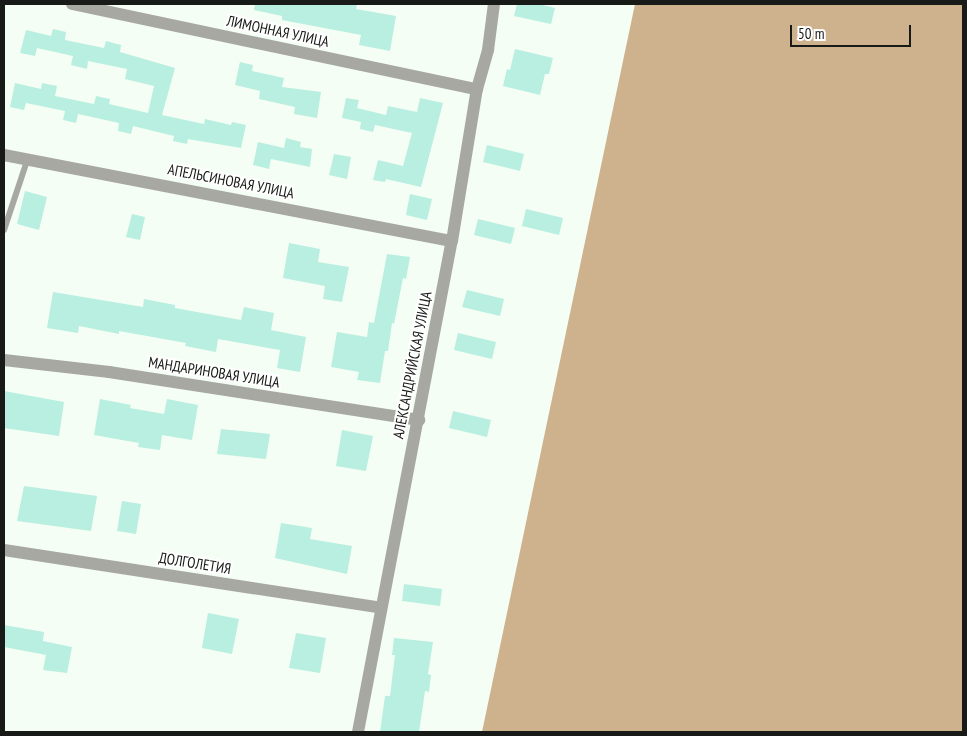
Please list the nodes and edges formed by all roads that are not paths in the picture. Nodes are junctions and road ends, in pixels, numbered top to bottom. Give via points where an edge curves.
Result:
1 (72, 4) edge
2 (494, 4) edge
3 (89, 5) edge
4 (477, 89) junction
5 (4, 155) edge
6 (28, 158) junction
7 (4, 230) edge
8 (452, 241) junction
9 (4, 360) edge
10 (419, 420) junction
11 (4, 550) edge
12 (382, 608) junction
13 (358, 732) edge

1 - 3 street, ЛИМОННАЯ УЛИЦА
2 - 4 street, АЛЕКСАНДРИЙСКАЯ УЛИЦА via 488,50
3 - 4 street, ЛИМОННАЯ УЛИЦА
4 - 8 street, АЛЕКСАНДРИЙСКАЯ УЛИЦА
5 - 6 street, АПЕЛЬСИНОВАЯ УЛИЦА
6 - 7 lane
6 - 8 street, АПЕЛЬСИНОВАЯ УЛИЦА
8 - 10 street, АЛЕКСАНДРИЙСКАЯ УЛИЦА
9 - 10 street, МАНДАРИНОВАЯ УЛИЦА via 109,372
10 - 12 street, АЛЕКСАНДРИЙСКАЯ УЛИЦА
11 - 12 street, ДОЛГОЛЕТИЯ
12 - 13 street, АЛЕКСАНДРИЙСКАЯ УЛИЦА

